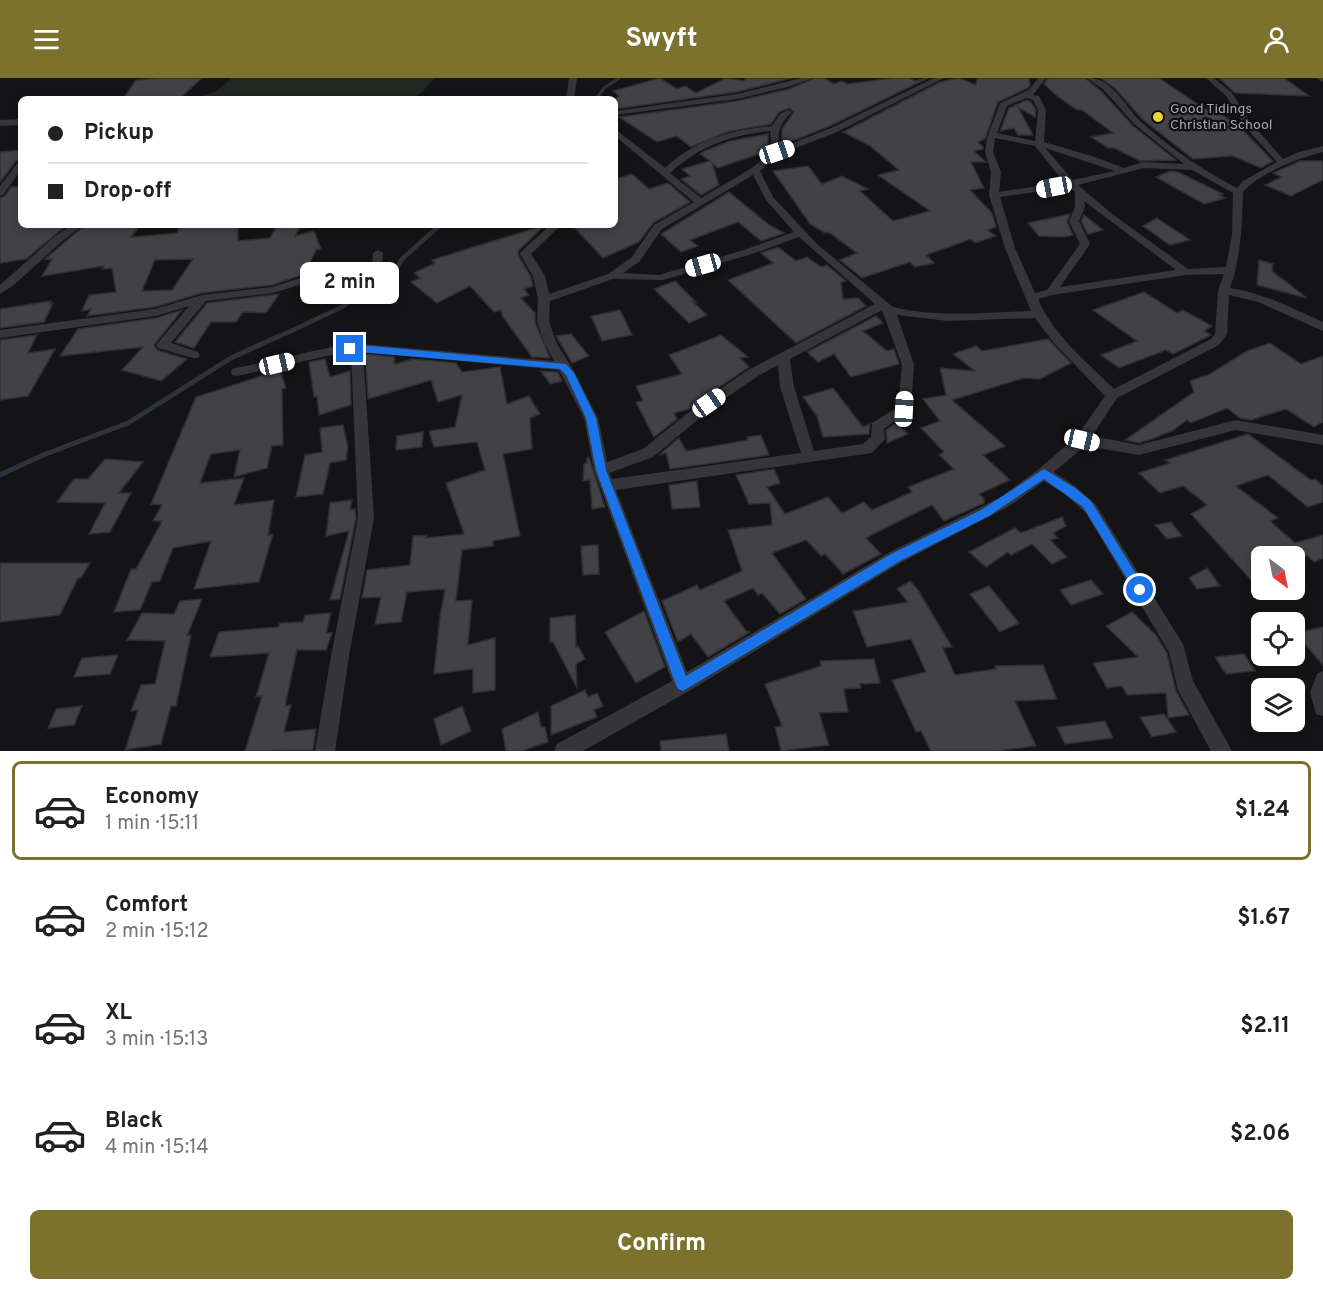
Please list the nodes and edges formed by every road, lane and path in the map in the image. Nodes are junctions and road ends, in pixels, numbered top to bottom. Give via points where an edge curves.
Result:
1 (573, 78) edge
2 (809, 78) edge
3 (940, 78) edge
4 (1042, 78) edge
5 (1091, 78) edge
6 (1210, 78) edge
7 (1025, 95) junction
8 (570, 96) edge
9 (788, 112) dead end
10 (618, 113) edge
11 (18, 122) edge
12 (0, 123) edge
13 (775, 128) junction
14 (618, 134) edge
15 (993, 135) junction
16 (1039, 143) junction
17 (1323, 149) edge
18 (777, 152) junction
19 (1282, 163) junction
20 (1193, 167) junction
21 (18, 168) edge
22 (755, 170) junction
23 (1124, 171) junction
24 (666, 172) junction
25 (1069, 184) junction
26 (1238, 192) junction
27 (0, 193) edge
28 (1080, 193) junction
29 (994, 195) junction
30 (700, 202) junction
31 (74, 228) edge
32 (553, 228) edge
33 (801, 233) junction
34 (378, 253) dead end
35 (1231, 270) junction
36 (1186, 272) junction
37 (612, 276) junction
38 (0, 291) edge
39 (1224, 291) junction
40 (1051, 292) junction
41 (202, 298) junction
42 (1030, 298) junction
43 (544, 299) junction
44 (886, 307) junction
45 (1038, 314) junction
46 (1323, 327) edge
47 (0, 334) edge
48 (357, 349) junction
49 (194, 355) dead end
50 (784, 357) junction
51 (563, 366) junction
52 (237, 372) dead end
53 (1112, 395) junction
54 (1082, 440) junction
55 (1323, 441) edge
56 (809, 457) junction
57 (601, 470) junction
58 (1044, 473) junction
59 (607, 485) junction
60 (1323, 680) edge
61 (683, 685) junction
62 (1323, 707) edge
63 (325, 751) edge
64 (564, 751) edge
65 (1222, 751) edge

1 - 8 street
2 - 10 street via 731,99
3 - 18 street via 834,130
4 - 7 street
5 - 20 street
6 - 19 street via 1229,95
7 - 15 street via 1003,105
7 - 16 street via 1036,98 1041,108
9 - 13 street
11 - 12 street
13 - 18 street
13 - 24 street via 738,133 692,148
14 - 24 street
15 - 16 street
15 - 29 street via 989,146 996,172
16 - 23 street via 1095,158
16 - 25 street
17 - 19 street
18 - 22 street
19 - 26 street via 1246,183
20 - 23 street via 1150,164
20 - 26 street
21 - 27 street
22 - 30 street
22 - 33 street via 769,198
23 - 25 street
24 - 30 street
25 - 28 street
25 - 29 street
26 - 35 street
28 - 36 street via 1123,229
28 - 40 street via 1074,221 1085,244
29 - 42 street
30 - 37 street via 658,227 635,260
31 - 38 street
32 - 43 street via 525,254 539,276
33 - 37 street via 658,278
33 - 44 street
34 - 41 street via 376,266 366,270 310,278 273,290
35 - 36 street
35 - 39 street
36 - 40 street
37 - 43 street
39 - 46 street via 1261,298
39 - 53 street via 1219,338
40 - 42 street
41 - 47 street via 156,312
41 - 49 street via 162,345
42 - 45 street
43 - 51 street via 543,321
44 - 45 street via 906,314 948,317
44 - 50 street
44 - 56 street via 908,365 904,409 877,427 878,439 867,449
45 - 53 street
48 - 51 street
48 - 52 street
48 - 63 street via 366,518
50 - 56 street via 787,387
50 - 57 street via 709,403 648,453
51 - 57 street via 591,418
53 - 54 street
54 - 55 street via 1139,450 1236,425
54 - 58 street
56 - 59 street
57 - 59 street
58 - 61 street via 985,513 886,562
58 - 65 street via 1090,509 1180,654 1184,684
59 - 61 street
60 - 62 street via 1319,692
61 - 64 street

